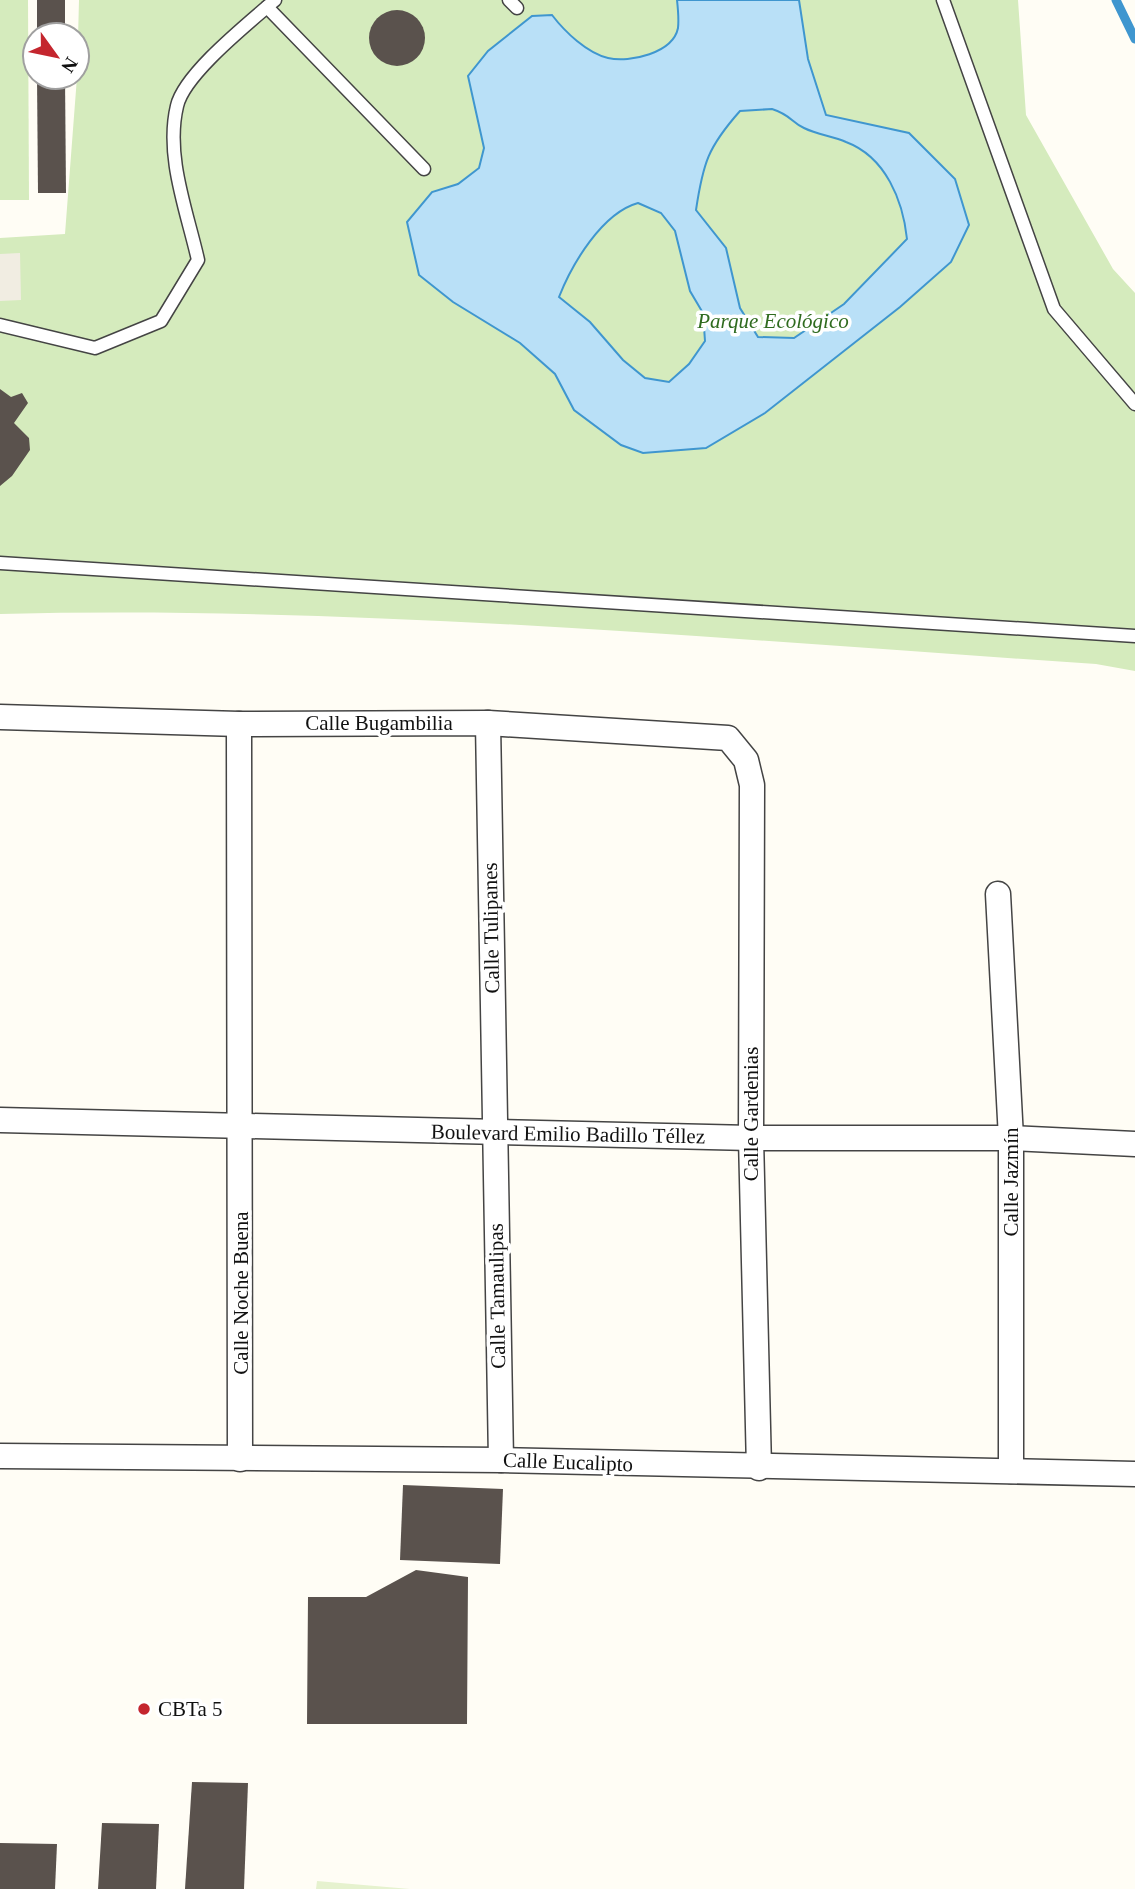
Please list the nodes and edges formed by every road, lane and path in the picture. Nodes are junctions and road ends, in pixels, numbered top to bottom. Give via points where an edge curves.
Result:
1 (943, 0) edge
2 (271, 3) edge
3 (424, 169) dead end
4 (0, 325) edge
5 (1135, 404) edge
6 (0, 563) edge
7 (1135, 636) edge
8 (0, 717) edge
9 (488, 723) junction
10 (239, 724) junction
11 (746, 760) joint
12 (998, 894) dead end
13 (0, 1120) edge
14 (241, 1126) junction
15 (494, 1132) junction
16 (751, 1138) junction
17 (1012, 1138) junction
18 (1135, 1144) edge
19 (0, 1456) edge
20 (240, 1459) junction
21 (501, 1460) junction
22 (759, 1468) junction
23 (1011, 1471) junction
24 (1135, 1474) edge

1 - 5 lane via 1055,309
2 - 3 lane
2 - 4 lane via 210,57 177,103 173,149 198,260 161,321 95,348
6 - 7 lane
8 - 10 street, Calle Bugambilia
9 - 10 street, Calle Bugambilia
9 - 11 street, Calle Bugambilia via 729,738
9 - 15 street, Calle Tulipanes
10 - 14 street, Calle Noche Buena
11 - 16 street, Calle Gardenias via 752,785
12 - 17 street, Calle Jazmín
13 - 14 street, Boulevard Emilio Badillo Téllez
14 - 15 street, Boulevard Emilio Badillo Téllez
14 - 20 street, Calle Noche Buena
15 - 16 street, Boulevard Emilio Badillo Téllez
15 - 21 street, Calle Tamaulipas
16 - 17 street, Boulevard Emilio Badillo Téllez
16 - 22 street, Calle Gardenias
17 - 18 street, Boulevard Emilio Badillo Téllez
17 - 23 street, Calle Jazmín
19 - 20 street, Calle Eucalipto
20 - 21 street, Calle Eucalipto
21 - 22 street, Calle Eucalipto
22 - 23 street, Calle Eucalipto
23 - 24 street, Calle Eucalipto

